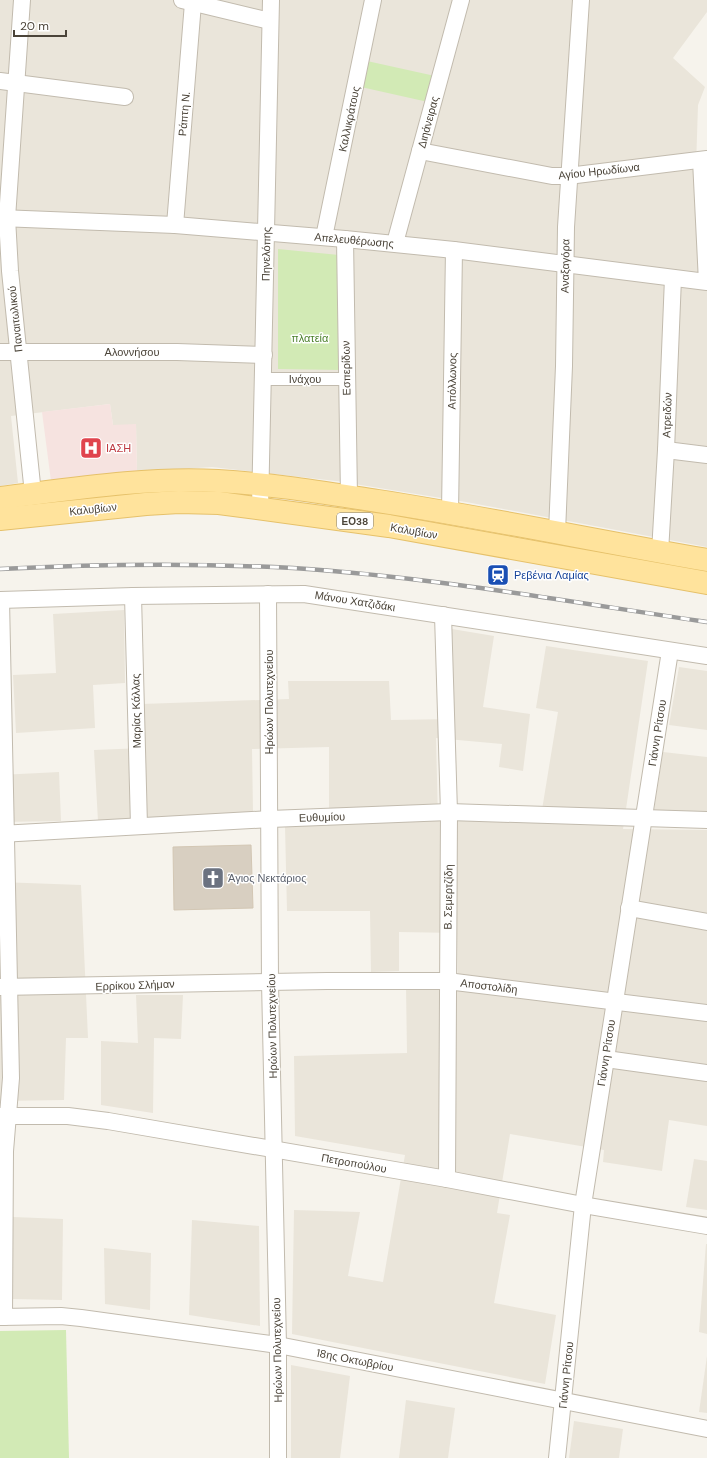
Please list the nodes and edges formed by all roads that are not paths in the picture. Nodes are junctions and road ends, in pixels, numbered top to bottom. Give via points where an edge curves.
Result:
1 (22, 0) edge
2 (271, 0) edge
3 (373, 0) edge
4 (461, 0) edge
5 (581, 0) edge
6 (187, 1) edge
7 (270, 21) junction
8 (8, 82) edge
9 (125, 97) dead end
10 (420, 151) junction
11 (704, 160) edge
12 (568, 176) junction
13 (3, 218) edge
14 (174, 225) junction
15 (266, 232) junction
16 (324, 237) junction
17 (345, 239) junction
18 (395, 244) junction
19 (454, 250) junction
20 (565, 264) junction
21 (672, 278) junction
22 (707, 282) edge
23 (0, 352) edge
24 (18, 352) junction
25 (264, 355) junction
26 (263, 379) junction
27 (346, 379) junction
28 (666, 450) junction
29 (707, 455) edge
30 (261, 485) junction
31 (33, 494) junction
32 (349, 496) junction
33 (0, 498) edge
34 (260, 508) junction
35 (450, 512) junction
36 (0, 520) edge
37 (557, 532) junction
38 (660, 552) junction
39 (707, 560) edge
40 (707, 583) edge
41 (268, 594) junction
42 (133, 596) junction
43 (0, 600) edge
44 (443, 615) junction
45 (670, 651) junction
46 (707, 656) edge
47 (449, 812) junction
48 (644, 818) junction
49 (270, 819) junction
50 (707, 820) edge
51 (139, 826) junction
52 (3, 834) edge
53 (629, 908) junction
54 (707, 922) edge
55 (447, 981) junction
56 (270, 982) junction
57 (4, 987) edge
58 (615, 1002) junction
59 (707, 1013) edge
60 (606, 1059) junction
61 (707, 1073) edge
62 (4, 1116) edge
63 (274, 1150) junction
64 (447, 1179) junction
65 (583, 1205) junction
66 (707, 1226) edge
67 (2, 1317) edge
68 (278, 1345) junction
69 (563, 1402) junction
70 (707, 1429) edge
71 (278, 1458) edge
72 (558, 1458) edge

1 - 8 street, Παναιτωλικού
2 - 7 street, Πηνελόπης
3 - 16 street, Καλλικράτους
4 - 10 street, Διηάνειρας
5 - 12 street, Αναξαγόρα
6 - 7 street
6 - 14 street, Ράπτη Ν.
7 - 15 street, Πηνελόπης
8 - 9 street
8 - 13 street, Παναιτωλικού
10 - 12 street, Αγίου Ηρωδίωνα via 531,172
10 - 18 street, Διηάνειρας
11 - 12 street, Αγίου Ηρωδίωνα
11 - 22 street
12 - 20 street, Αναξαγόρα
13 - 14 street, Απελευθέρωσης
13 - 24 street, Παναιτωλικού
14 - 15 street, Απελευθέρωσης
15 - 16 street, Απελευθέρωσης
15 - 25 street, Πηνελόπης
16 - 17 street, Απελευθέρωσης
17 - 18 street, Απελευθέρωσης
17 - 27 street, Εσπερίδων
18 - 19 street, Απελευθέρωσης
19 - 20 street, Απελευθέρωσης
19 - 35 street, Απόλλωνος
20 - 21 street, Απελευθέρωσης
20 - 37 street, Αναξαγόρα via 564,366
21 - 22 street, Απελευθέρωσης
21 - 28 street, Ατρειδών
23 - 24 street, Αλοννήσου
24 - 25 street, Αλοννήσου
24 - 31 street, Παναιτωλικού
25 - 26 street, Πηνελόπης
26 - 27 street, Ινάχου
26 - 30 street, Πηνελόπης
27 - 32 street, Εσπερίδων
28 - 29 street
28 - 38 street, Ατρειδών
30 - 31 main road, Καλυβίων / ΕΟ38 via 217,481 154,482
30 - 32 main road, Καλυβίων / ΕΟ38
30 - 34 street, Πηνελόπης
31 - 33 main road, Καλυβίων / ΕΟ38
32 - 35 main road, Καλυβίων / ΕΟ38
34 - 36 main road, Καλυβίων / ΕΟ38 via 179,502
34 - 40 main road, Καλυβίων / ΕΟ38 via 389,526
35 - 37 main road, Καλυβίων / ΕΟ38
37 - 38 main road, Καλυβίων / ΕΟ38
38 - 39 main road, Καλυβίων / ΕΟ38
41 - 42 street, Μάνου Χατζιδάκι
41 - 44 street, Μάνου Χατζιδάκι via 304,594
41 - 49 street, Ηρώων Πολυτεχνείου
42 - 43 street, Μάνου Χατζιδάκι
42 - 51 street, Μαρίας Κάλλας
43 - 52 street
44 - 45 street, Μάνου Χατζιδάκι
44 - 47 street, Β. Σεμερτζίδη
45 - 46 street, Μάνου Χατζιδάκι
45 - 48 street, Γιάννη Ρίτσου
47 - 48 street, Ευθυμίου
47 - 49 street, Ευθυμίου
47 - 55 street, Β. Σεμερτζίδη
48 - 50 street, Ευθυμίου
48 - 53 street, Γιάννη Ρίτσου
49 - 51 street, Ευθυμίου
49 - 56 street, Ηρώων Πολυτεχνείου
51 - 52 street, Ευθυμίου
52 - 57 street
53 - 54 street
53 - 58 street, Γιάννη Ρίτσου
55 - 56 street, Αποστολίδη
55 - 58 street, Αποστολίδη
55 - 64 street, Β. Σεμερτζίδη
56 - 57 street, Ερρίκου Σλήμαν
56 - 63 street, Ηρώων Πολυτεχνείου
57 - 62 street via 11,1078
58 - 59 street, Αποστολίδη
58 - 60 street, Γιάννη Ρίτσου
60 - 61 street
60 - 65 street, Γιάννη Ρίτσου
62 - 63 street, Πετροπούλου via 82,1117
62 - 67 street
63 - 64 street, Πετροπούλου
63 - 68 street, Ηρώων Πολυτεχνείου
64 - 65 street, Πετροπούλου
65 - 66 street, Πετροπούλου
65 - 69 street, Γιάννη Ρίτσου
67 - 68 street, 18ης Οκτωβρίου via 81,1318
68 - 69 street, 18ης Οκτωβρίου
68 - 71 street, Ηρώων Πολυτεχνείου
69 - 70 street, 18ης Οκτωβρίου
69 - 72 street, Γιάννη Ρίτσου

